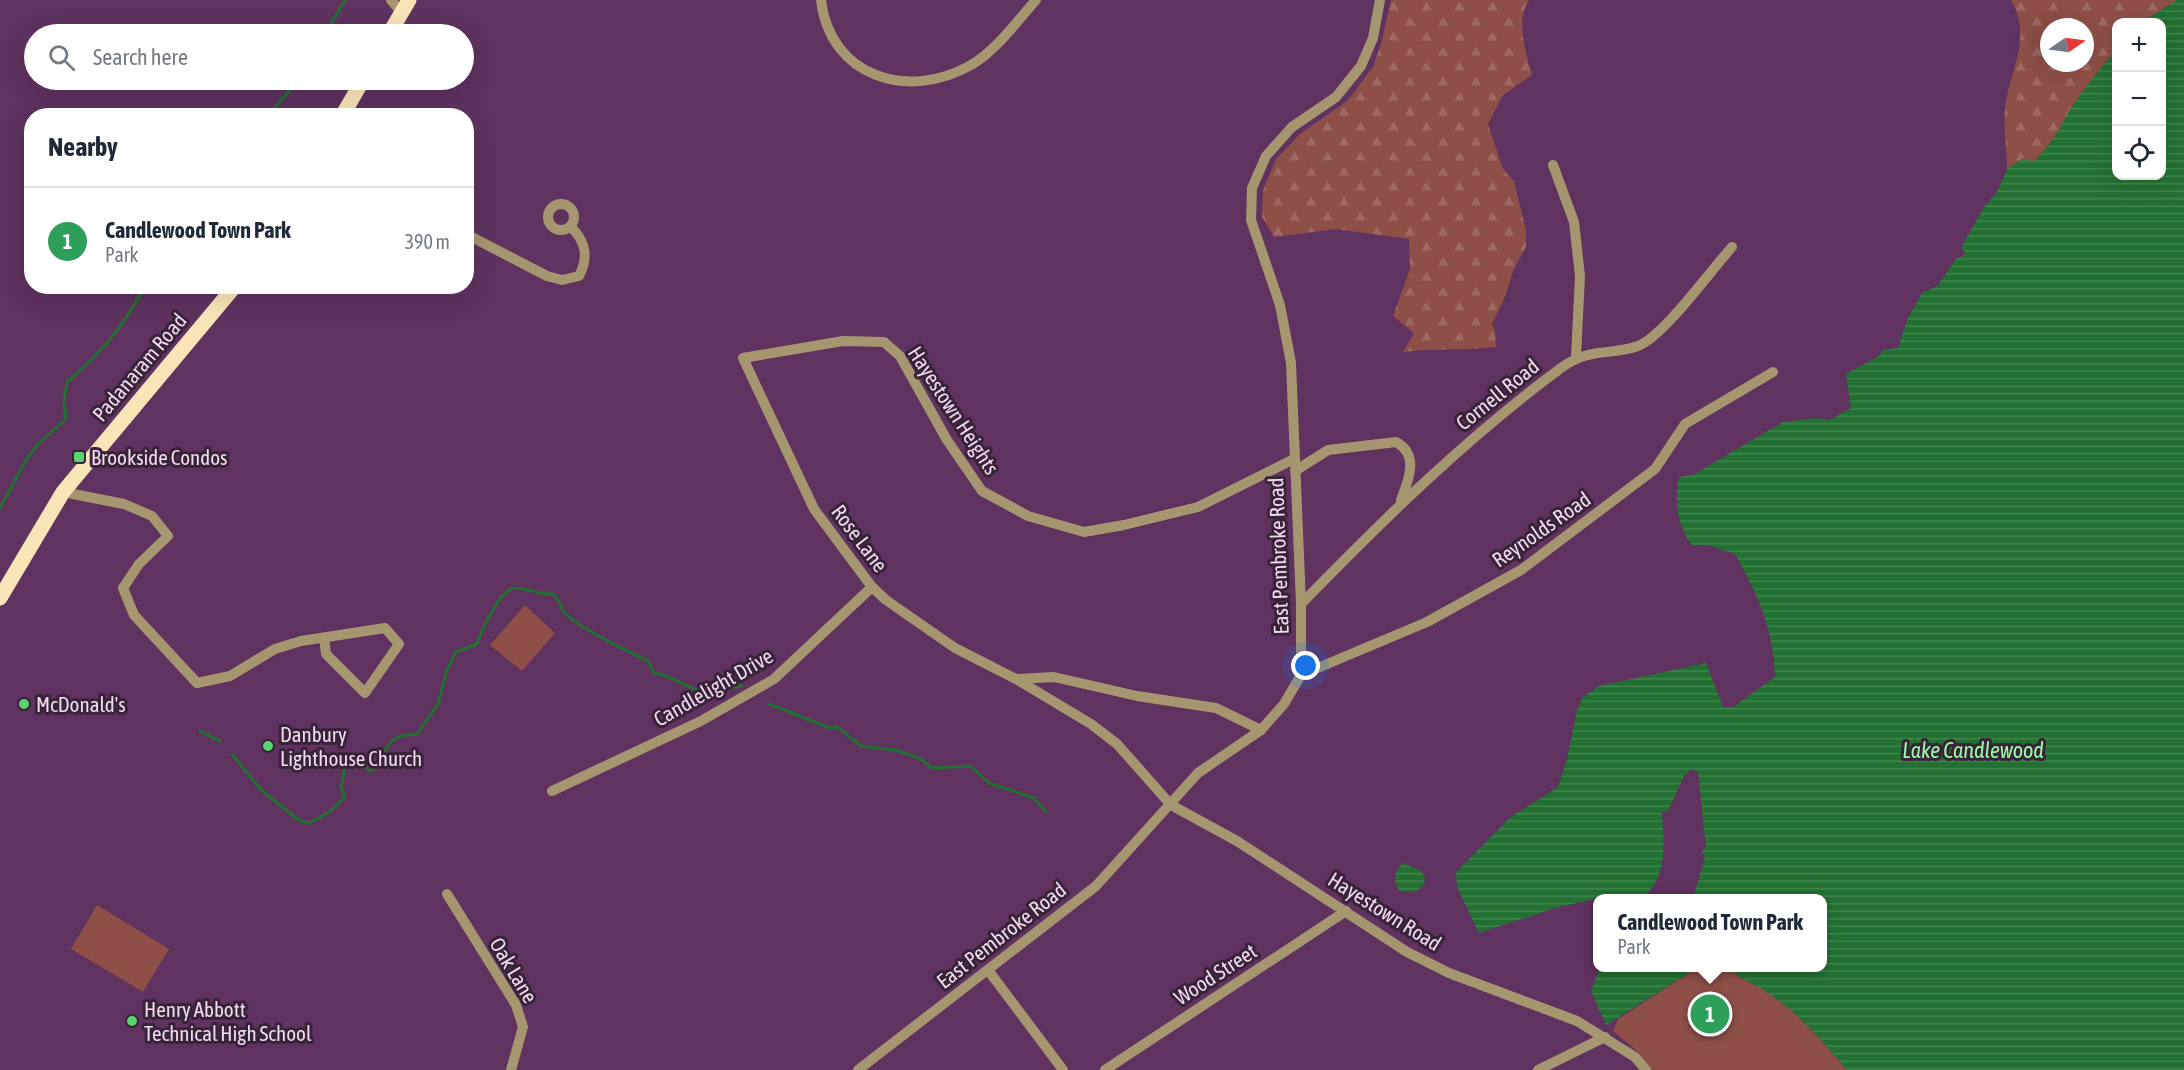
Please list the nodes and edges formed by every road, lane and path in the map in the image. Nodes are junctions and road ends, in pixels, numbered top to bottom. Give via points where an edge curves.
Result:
1 (391, 0) edge
2 (821, 0) edge
3 (1036, 0) edge
4 (1380, 0) edge
5 (405, 7) edge
6 (395, 24) edge
7 (357, 90) edge
8 (347, 108) edge
9 (1553, 165) dead end
10 (571, 227) dead end
11 (474, 238) edge
12 (1732, 247) dead end
13 (228, 294) edge
14 (1576, 357) junction
15 (743, 358) joint
16 (1773, 372) dead end
17 (1294, 459) junction
18 (1295, 471) junction
19 (63, 492) junction
20 (1401, 502) junction
21 (873, 587) junction
22 (0, 598) edge
23 (1300, 604) junction
24 (324, 638) junction
25 (1300, 675) junction
26 (1016, 679) junction
27 (1261, 730) junction
28 (552, 791) dead end
29 (1171, 805) junction
30 (447, 894) dead end
31 (1346, 911) junction
32 (988, 970) junction
33 (1605, 1038) junction
34 (511, 1070) edge
35 (858, 1070) edge
36 (1063, 1070) edge
37 (1105, 1070) edge
38 (1538, 1070) edge
39 (1646, 1070) edge

1 - 5 street
2 - 3 street via 823,21 840,50 870,73 907,84 941,78 973,65
4 - 17 street, East Pembroke Road via 1373,38 1360,66 1336,97 1292,127 1266,156 1252,188 1251,220 1280,305 1291,363
5 - 6 main road
7 - 8 main road
9 - 14 street via 1574,222 1581,276
10 - 11 street via 580,236 585,263 579,276 562,280
12 - 14 street, Cornell Road via 1660,333 1639,346
13 - 19 main road, Padanaram Road
14 - 20 street, Cornell Road via 1513,404
15 - 17 street, Hayestown Heights via 843,341 884,342 900,356 947,440 982,491 1028,516 1084,532 1198,507
15 - 21 street, Rose Lane via 814,509
16 - 25 street, Reynolds Road via 1685,424 1655,469 1521,570 1428,622
17 - 18 street, East Pembroke Road
18 - 20 street via 1328,450 1396,442 1405,450 1411,466
18 - 23 street, East Pembroke Road
19 - 22 main road, Padanaram Road
19 - 24 street via 124,504 152,516 168,536 139,564 123,588 134,615 197,683 230,676 275,649
20 - 23 street, Cornell Road
21 - 26 street, Rose Lane via 955,648
21 - 28 street, Candlelight Drive via 774,679 701,721
23 - 25 street, East Pembroke Road
24 - 24 street via 385,628 399,644 365,693 327,654
25 - 27 street, East Pembroke Road via 1284,704
26 - 27 street, Rose Lane via 1054,677 1215,708
26 - 29 street, Rose Lane via 1117,744
27 - 29 street, East Pembroke Road via 1198,772
29 - 31 street, Hayestown Road via 1237,841
29 - 32 street, East Pembroke Road via 1096,886
30 - 34 street, Oak Lane via 516,1005 523,1027
31 - 33 street, Hayestown Road via 1407,952 1449,973 1564,1015
31 - 37 street, Wood Street
32 - 35 street, East Pembroke Road
32 - 36 street
33 - 38 street
33 - 39 street, Hayestown Road via 1635,1057

